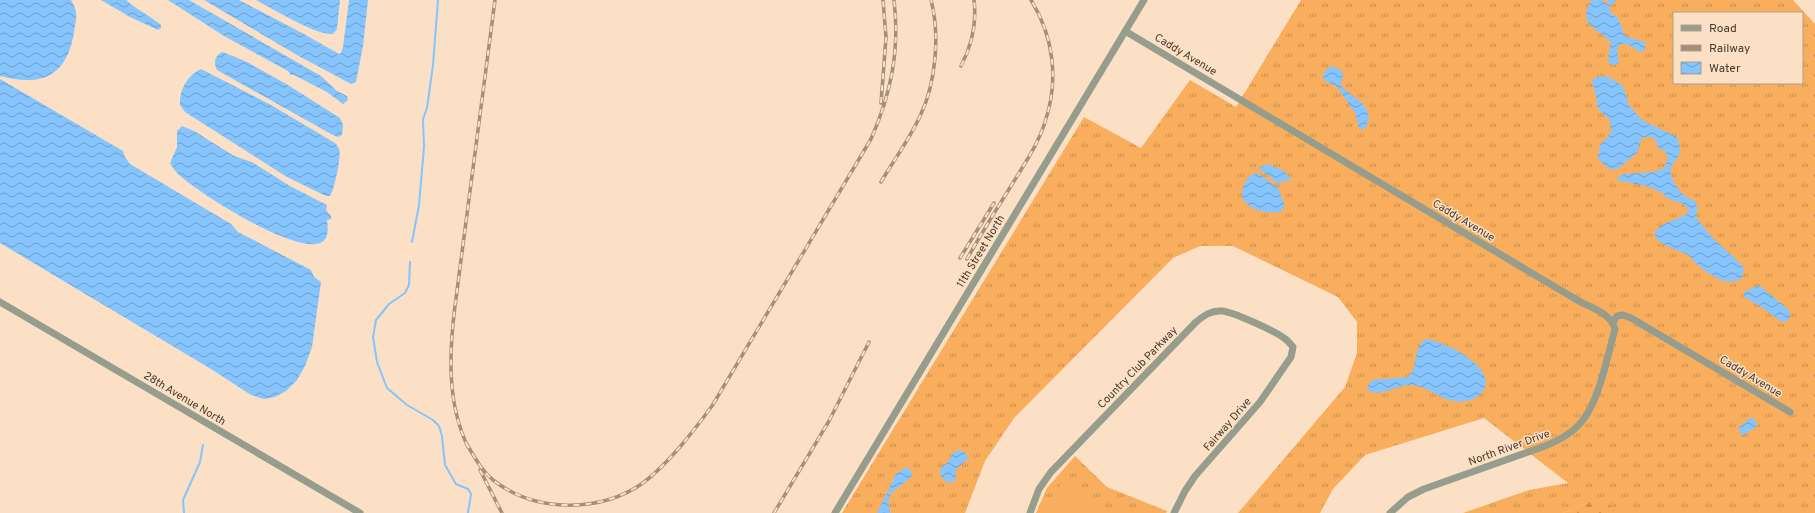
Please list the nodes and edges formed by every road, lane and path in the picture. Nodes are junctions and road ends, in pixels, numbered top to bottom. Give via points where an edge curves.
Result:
1 (1144, 0) edge
2 (1125, 31) junction
3 (0, 302) edge
4 (1613, 322) junction
5 (1293, 347) joint
6 (1790, 412) dead end
7 (360, 513) edge
8 (835, 513) edge
9 (1030, 513) edge
10 (1174, 513) edge
11 (1390, 513) edge

1 - 2 street, 11th Street North
2 - 4 street, Caddy Avenue via 1582,303 1609,316
2 - 8 street, 11th Street North
3 - 7 street, 28th Avenue North
4 - 6 street, Caddy Avenue via 1617,316 1631,318
4 - 11 street, North River Drive via 1615,330 1592,405 1584,420 1573,430 1545,446 1424,489 1408,497
5 - 9 street, Country Club Parkway via 1285,338 1223,311 1203,315 1051,472 1039,489
5 - 10 street, Fairway Drive via 1291,357 1260,402 1195,476

